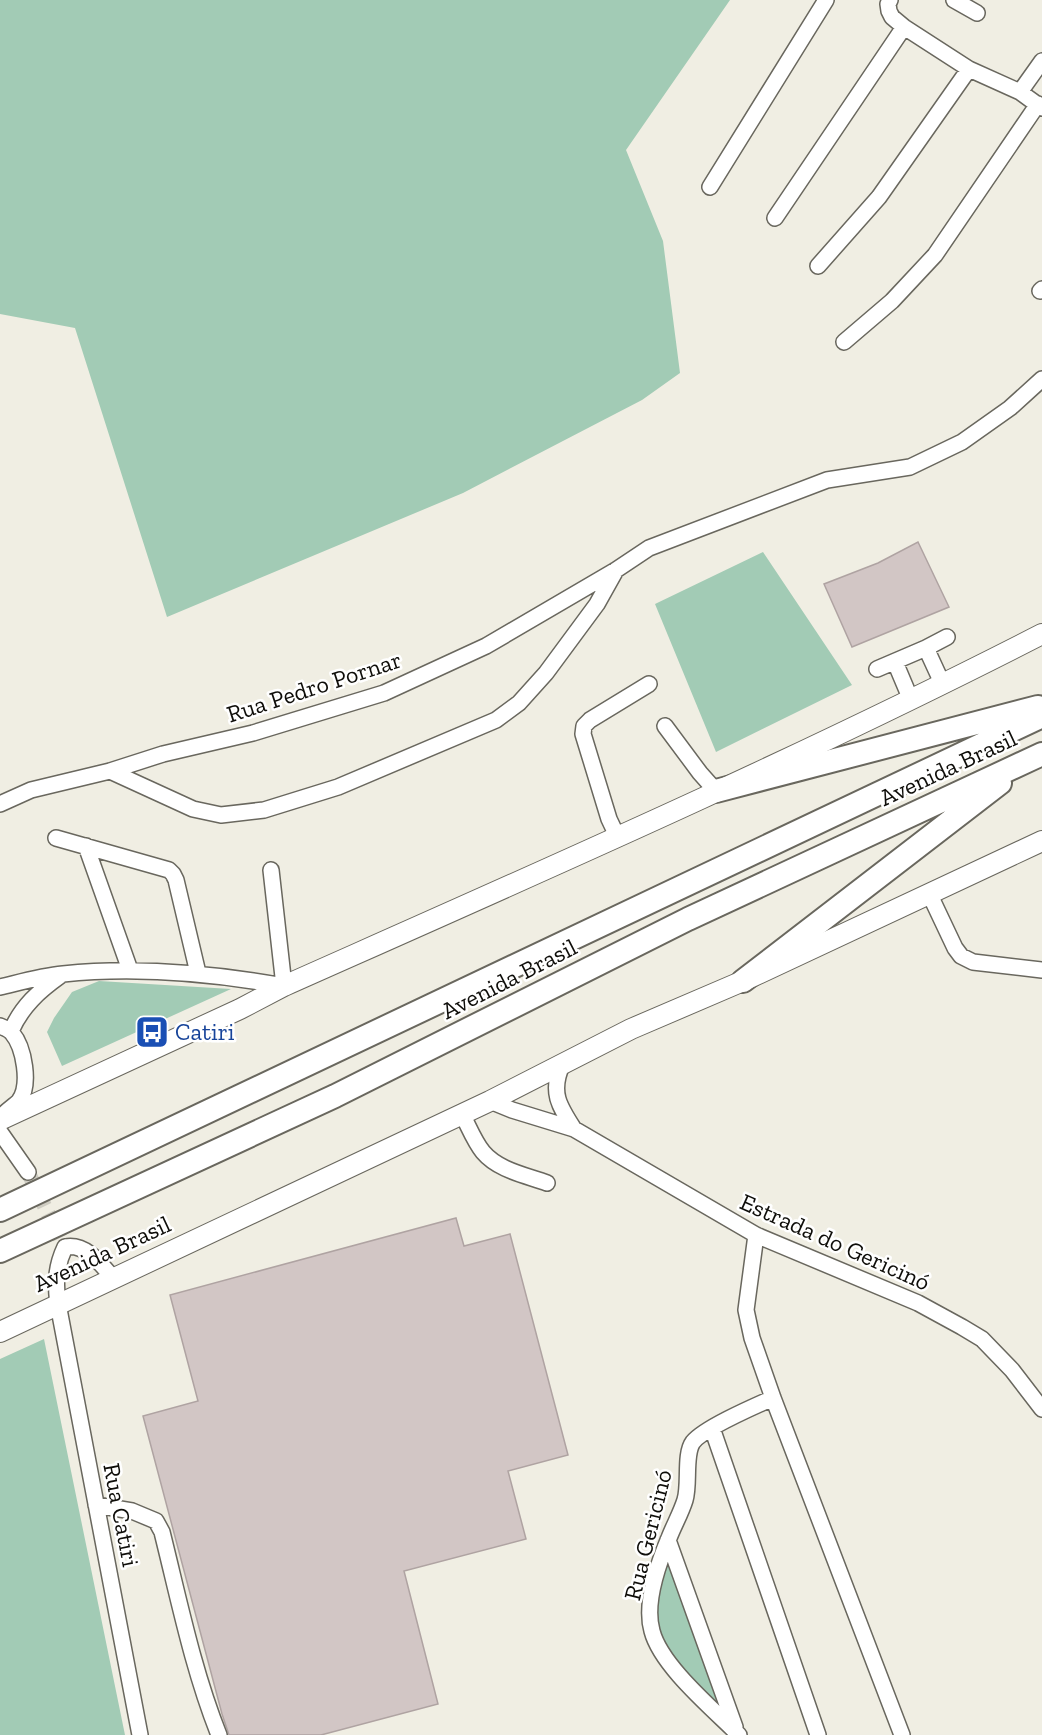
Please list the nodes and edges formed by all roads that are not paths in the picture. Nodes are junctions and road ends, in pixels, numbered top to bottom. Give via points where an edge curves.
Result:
1 (826, 0) edge
2 (954, 0) edge
3 (889, 2) edge
4 (977, 13) dead end
5 (904, 27) junction
6 (1042, 61) edge
7 (969, 69) junction
8 (1020, 92) junction
9 (1040, 106) edge
10 (710, 187) dead end
11 (775, 218) dead end
12 (818, 266) dead end
13 (844, 342) dead end
14 (1042, 379) edge
15 (616, 570) junction
16 (1042, 634) edge
17 (947, 637) dead end
18 (926, 648) junction
19 (895, 662) junction
20 (877, 669) dead end
21 (649, 684) dead end
22 (943, 685) junction
23 (911, 700) junction
24 (1042, 706) edge
25 (1042, 716) edge
26 (665, 726) dead end
27 (1038, 755) edge
28 (110, 771) junction
29 (716, 791) junction
30 (0, 804) edge
31 (56, 838) dead end
32 (618, 838) junction
33 (1042, 841) edge
34 (86, 846) junction
35 (271, 870) dead end
36 (929, 893) junction
37 (130, 970) junction
38 (1042, 970) edge
39 (198, 973) junction
40 (63, 974) junction
41 (743, 981) junction
42 (284, 986) junction
43 (0, 987) edge
44 (5, 1028) edge
45 (562, 1065) junction
46 (490, 1101) junction
47 (462, 1114) junction
48 (0, 1119) edge
49 (574, 1129) junction
50 (0, 1132) edge
51 (28, 1172) tunnel mouth
52 (547, 1183) dead end
53 (0, 1210) edge
54 (756, 1235) junction
55 (0, 1251) edge
56 (113, 1278) junction
57 (58, 1304) junction
58 (0, 1332) edge
59 (773, 1398) junction
60 (1042, 1409) edge
61 (712, 1428) junction
62 (96, 1505) junction
63 (668, 1540) junction
64 (738, 1734) edge
65 (140, 1735) edge
66 (219, 1735) edge
67 (819, 1735) edge
68 (903, 1735) edge

1 - 10 street
2 - 4 street
3 - 5 street via 892,17
5 - 7 street
5 - 11 street
6 - 8 street
7 - 8 street
7 - 12 street via 879,197
8 - 9 street
9 - 13 street via 934,255 892,301
14 - 15 street, Rua Pedro Pornar via 962,442 910,467 827,480 649,548
15 - 28 street, Rua Pedro Pornar via 486,646 384,693
15 - 28 street via 597,604 519,703 496,720 338,787 264,810 221,815 193,809
16 - 22 main road
17 - 18 street
18 - 19 street
18 - 22 street
19 - 20 street
19 - 23 street
21 - 32 street via 584,726 583,734
22 - 23 main road
23 - 29 main road
24 - 29 highway
25 - 53 highway, Avenida Brasil
26 - 29 street
27 - 41 highway
27 - 55 highway, Avenida Brasil via 688,919 335,1096
28 - 30 street, Rua Pedro Pornar via 31,790
29 - 32 main road
31 - 34 street
32 - 42 main road
33 - 36 main road, Avenida Brasil
34 - 37 street
34 - 39 street via 173,874
35 - 42 street
36 - 38 street via 961,956 973,962
36 - 41 main road, Avenida Brasil
37 - 39 street
37 - 40 street
39 - 42 street
40 - 43 street
40 - 44 street via 41,990
41 - 45 main road, Avenida Brasil via 631,1029
42 - 48 main road
44 - 48 street via 17,1041 25,1075 19,1100
45 - 46 main road, Avenida Brasil
45 - 49 street via 557,1094
46 - 47 main road, Avenida Brasil
46 - 49 street, Estrada do Gericinó
47 - 52 street via 492,1161
47 - 56 main road, Avenida Brasil
49 - 54 street, Estrada do Gericinó
50 - 51 street
54 - 59 street via 746,1310
54 - 60 street, Estrada do Gericinó via 918,1303 982,1339
56 - 57 main road, Avenida Brasil
56 - 57 street, Rua Catiri via 90,1254 63,1243 57,1269
57 - 58 main road, Avenida Brasil
57 - 62 street, Rua Catiri
59 - 61 street, Rua Gericinó
59 - 68 street
61 - 63 street, Rua Gericinó via 691,1444 685,1501
61 - 67 street
62 - 65 street, Rua Catiri
62 - 66 street via 132,1511 156,1521 162,1532 194,1658
63 - 64 street
63 - 64 street, Rua Gericinó via 649,1602 651,1630 674,1669

